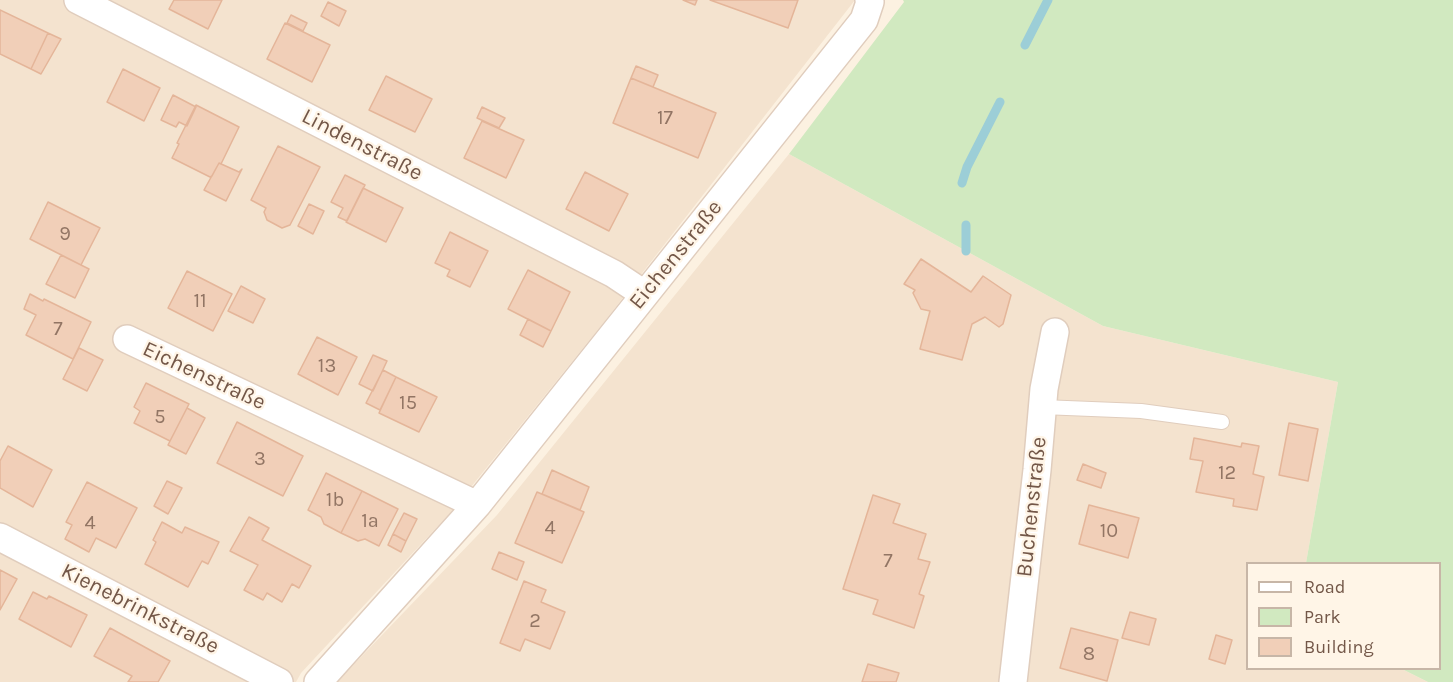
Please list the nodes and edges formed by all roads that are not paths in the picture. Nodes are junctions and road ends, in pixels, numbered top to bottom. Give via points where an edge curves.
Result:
1 (78, 0) edge
2 (869, 1) edge
3 (112, 8) edge
4 (644, 294) junction
5 (1055, 332) dead end
6 (127, 339) dead end
7 (1042, 407) junction
8 (1222, 422) dead end
9 (477, 505) junction
10 (0, 537) edge
11 (279, 682) edge
12 (318, 682) edge
13 (1012, 682) edge

1 - 3 street, Lindenstraße
2 - 4 street, Eichenstraße via 864,20
3 - 4 street, Lindenstraße via 614,274
4 - 9 street, Eichenstraße
5 - 7 street, Buchenstraße
6 - 9 street, Eichenstraße
7 - 8 lane via 1141,411
7 - 13 street, Buchenstraße
9 - 12 street, Eichenstraße
10 - 11 street, Kienebrinkstraße

